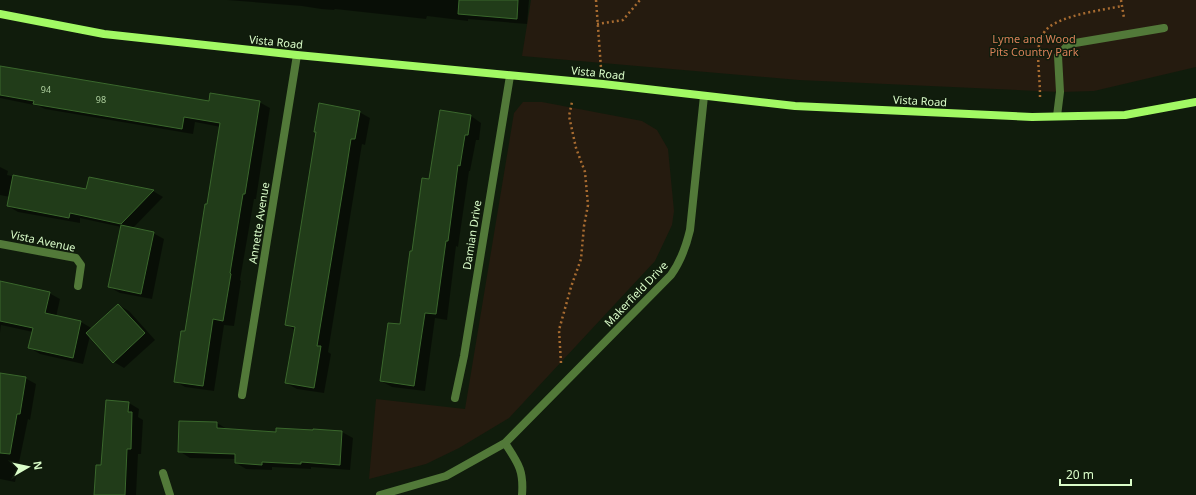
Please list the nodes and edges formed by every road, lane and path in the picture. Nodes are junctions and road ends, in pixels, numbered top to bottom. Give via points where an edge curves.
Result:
1 (596, 0) edge
2 (640, 0) edge
3 (0, 14) edge
4 (597, 24) junction
5 (1164, 28) dead end
6 (298, 55) junction
7 (510, 76) junction
8 (603, 84) junction
9 (704, 96) junction
10 (572, 102) dead end
11 (1196, 102) edge
12 (1057, 116) junction
13 (0, 244) edge
14 (78, 286) dead end
15 (561, 366) dead end
16 (242, 395) dead end
17 (455, 398) dead end
18 (505, 443) junction
19 (163, 473) dead end
20 (170, 495) edge
21 (380, 495) edge
22 (522, 495) edge

1 - 4 path
2 - 4 path via 623,20
3 - 6 main road, Vista Road via 104,34
4 - 8 path
5 - 12 street via 1069,44 1058,56 1060,92
6 - 7 main road, Vista Road
6 - 16 street, Annette Avenue
7 - 8 main road, Vista Road
7 - 17 street, Damian Drive
8 - 9 main road, Vista Road
9 - 12 main road, Vista Road via 795,106
9 - 18 street, Makerfield Drive via 690,230 680,262 672,275
10 - 15 path via 569,116 576,148 585,172 588,205 581,259 559,330
11 - 12 main road, Vista Road via 1126,115
13 - 14 street, Vista Avenue via 76,258 82,265
18 - 21 street, Makerfield Drive via 446,476
18 - 22 street via 519,465 523,481
19 - 20 street

